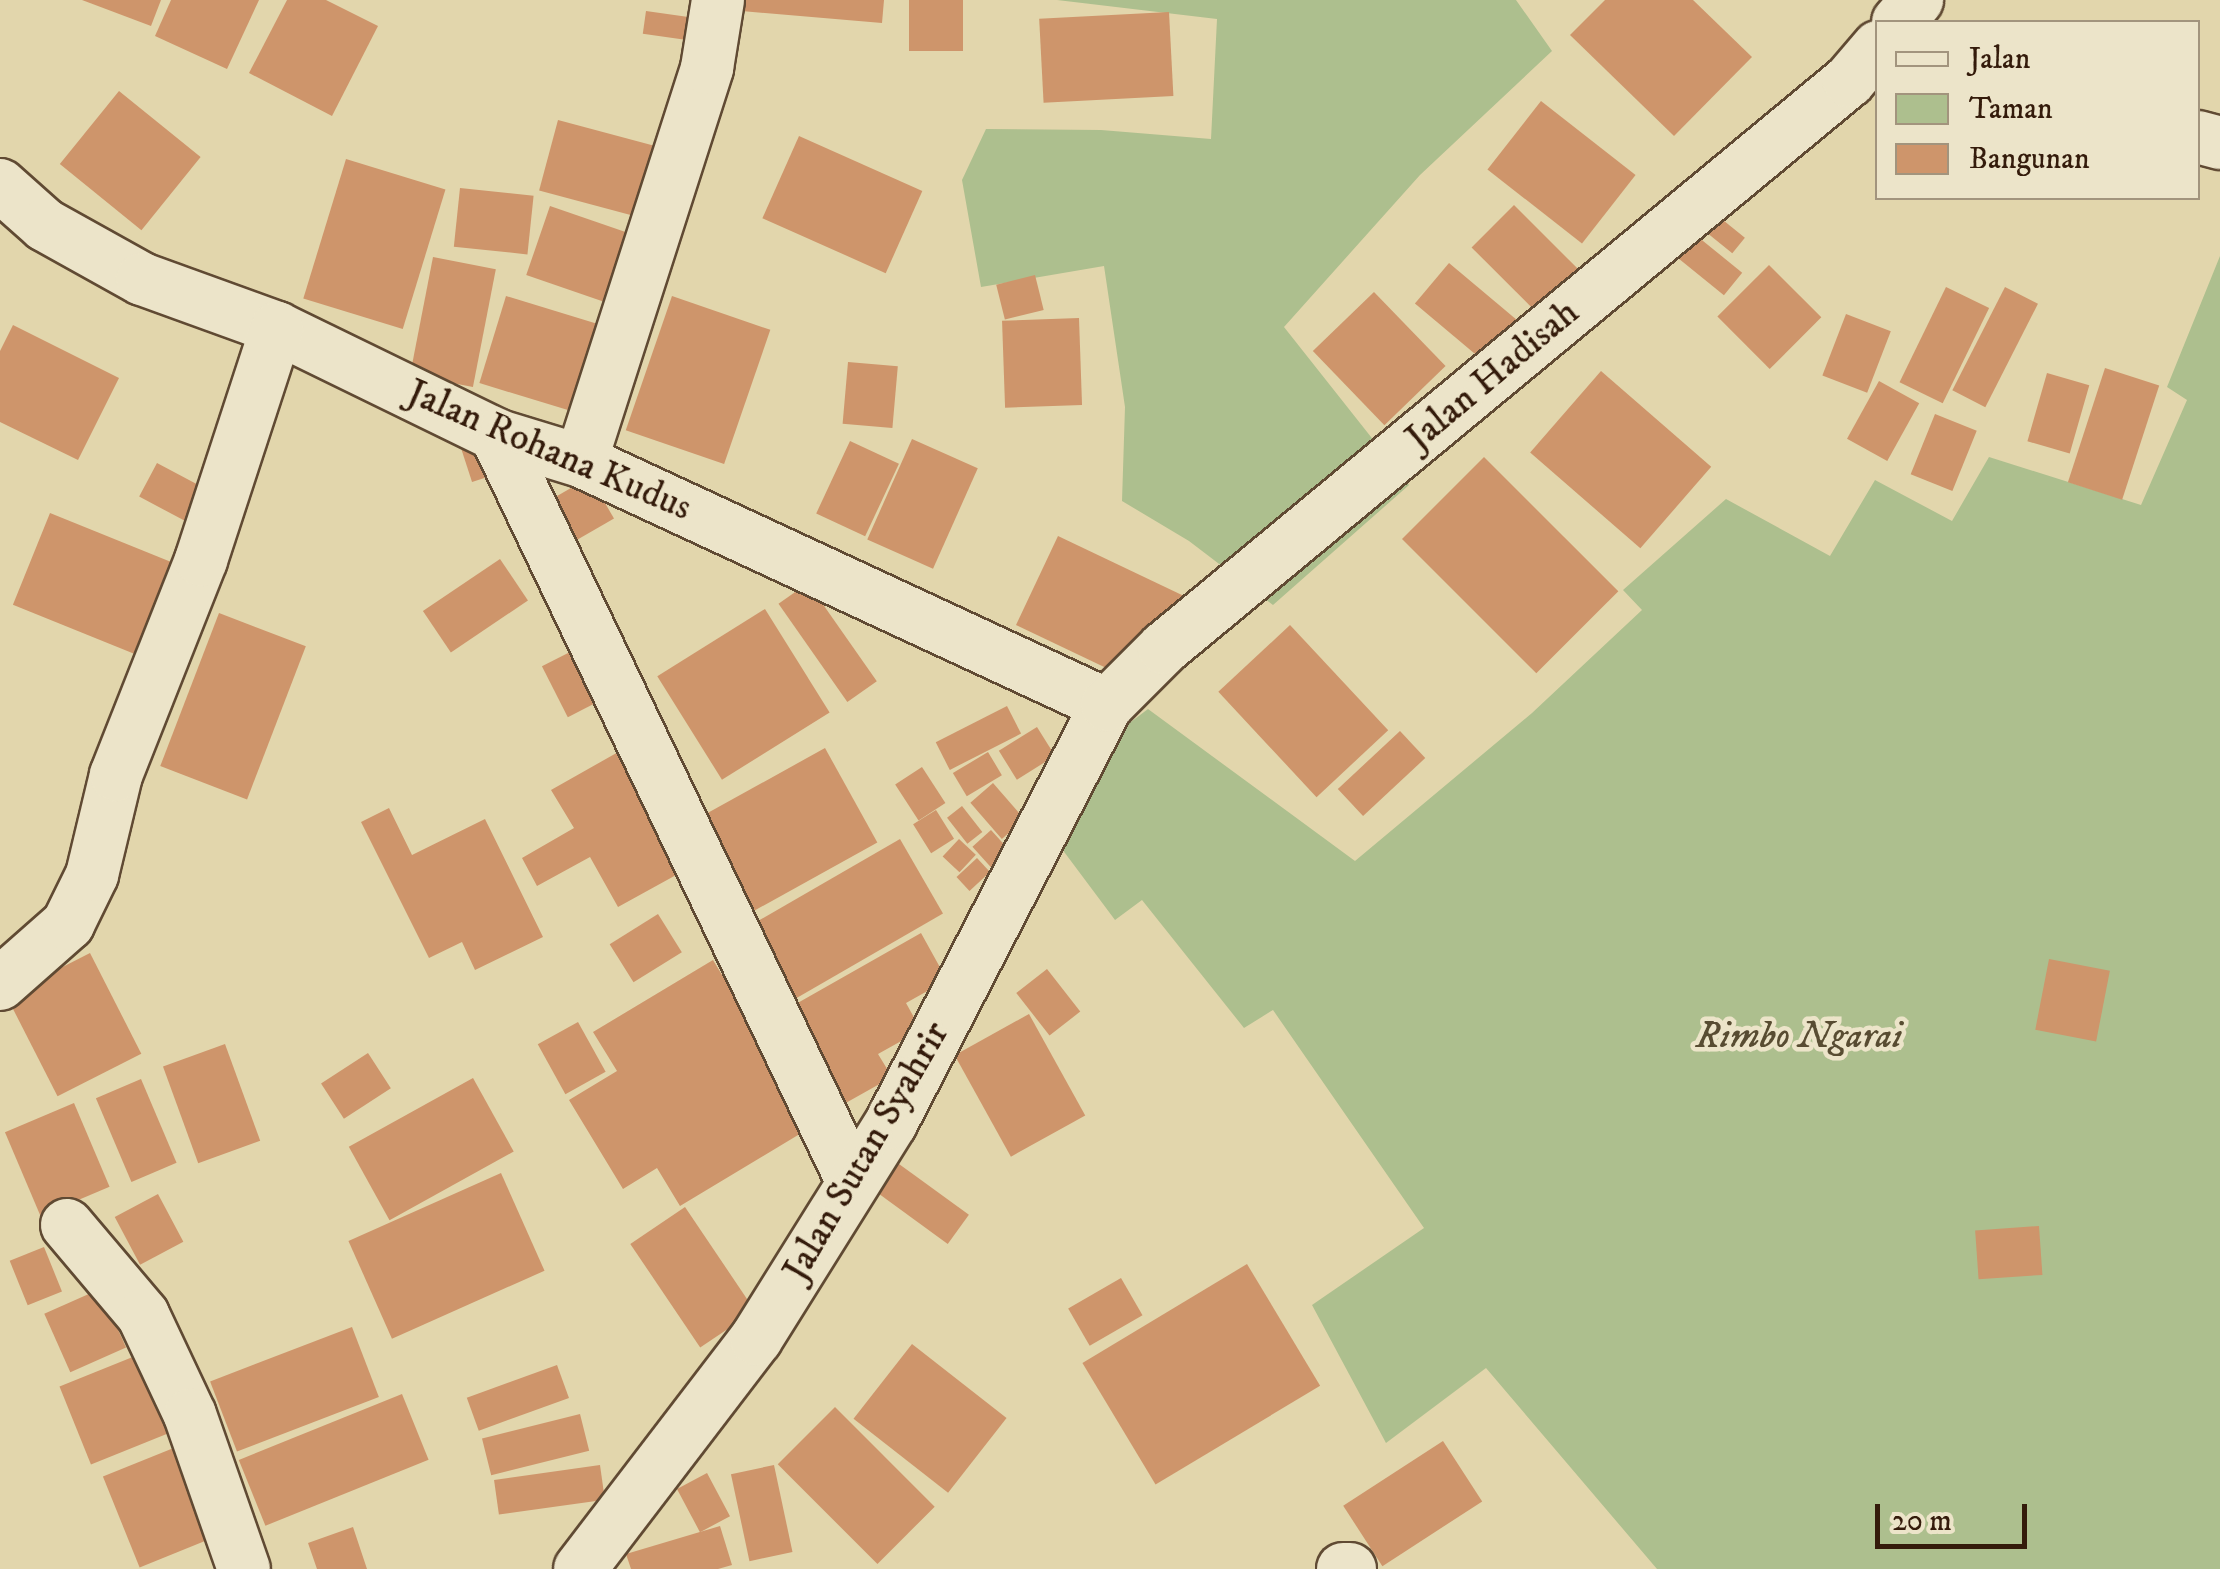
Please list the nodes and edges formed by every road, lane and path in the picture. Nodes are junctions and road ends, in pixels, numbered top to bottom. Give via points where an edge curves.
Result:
1 (718, 0) edge
2 (1918, 0) edge
3 (1900, 20) edge
4 (1868, 70) edge
5 (0, 185) edge
6 (278, 328) junction
7 (496, 434) junction
8 (581, 461) junction
9 (1107, 705) junction
10 (0, 984) edge
11 (852, 1180) junction
12 (68, 1225) dead end
13 (244, 1569) edge
14 (580, 1569) edge

1 - 8 street via 707,68
2 - 3 street
4 - 9 street, Jalan Hadisah via 1179,636
5 - 6 street, Jalan Rohana Kudus via 45,225 142,280
6 - 7 street, Jalan Rohana Kudus
6 - 10 street via 200,560 116,774 92,876 68,924
7 - 8 street, Jalan Rohana Kudus
7 - 11 street
8 - 9 street, Jalan Rohana Kudus
9 - 11 street, Jalan Sutan Syahrir via 891,1123
11 - 14 street, Jalan Sutan Syahrir via 756,1339
12 - 13 street via 142,1314 190,1414

